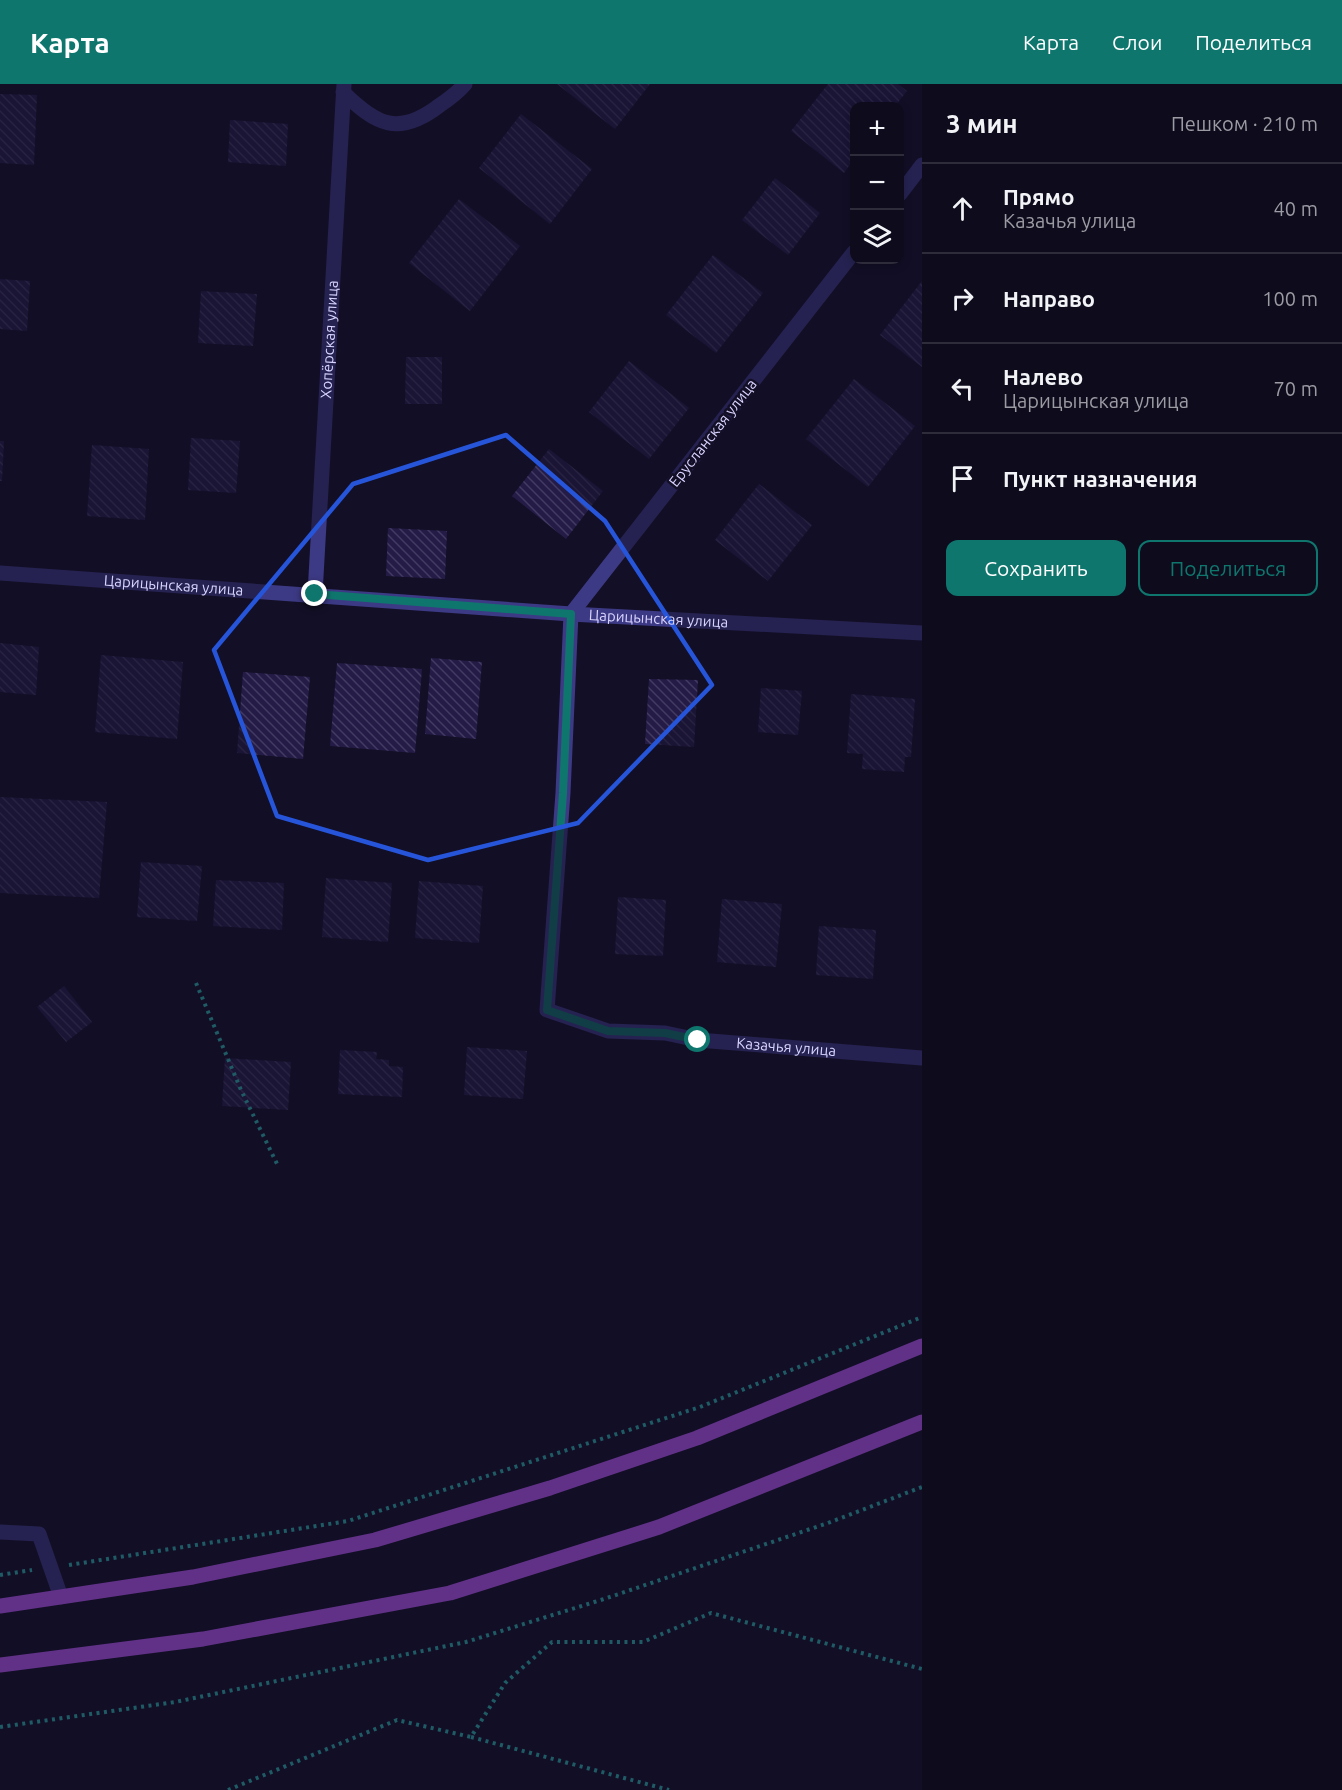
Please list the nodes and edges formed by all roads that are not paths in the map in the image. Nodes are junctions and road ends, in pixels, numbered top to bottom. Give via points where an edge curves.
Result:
1 (465, 84) edge
2 (343, 88) edge
3 (922, 165) edge
4 (904, 189) edge
5 (850, 258) edge
6 (0, 573) edge
7 (315, 594) junction
8 (571, 614) junction
9 (922, 633) edge
10 (922, 1058) edge
11 (922, 1346) edge
12 (922, 1422) edge
13 (0, 1532) edge
14 (61, 1597) junction
15 (0, 1606) edge
16 (0, 1665) edge

1 - 2 street via 420,119 398,125 378,121 361,110
2 - 7 street, Хопёрская улица
3 - 4 street
5 - 8 street, Ерусланская улица
6 - 7 street, Царицынская улица
7 - 8 street, Царицынская улица
8 - 9 street, Царицынская улица
8 - 10 street, Казачья улица via 547,1010 608,1031
11 - 14 main road via 697,1438 550,1488 386,1536 192,1577
12 - 16 main road via 658,1527 450,1593 203,1639
13 - 14 street via 39,1534
14 - 15 main road

